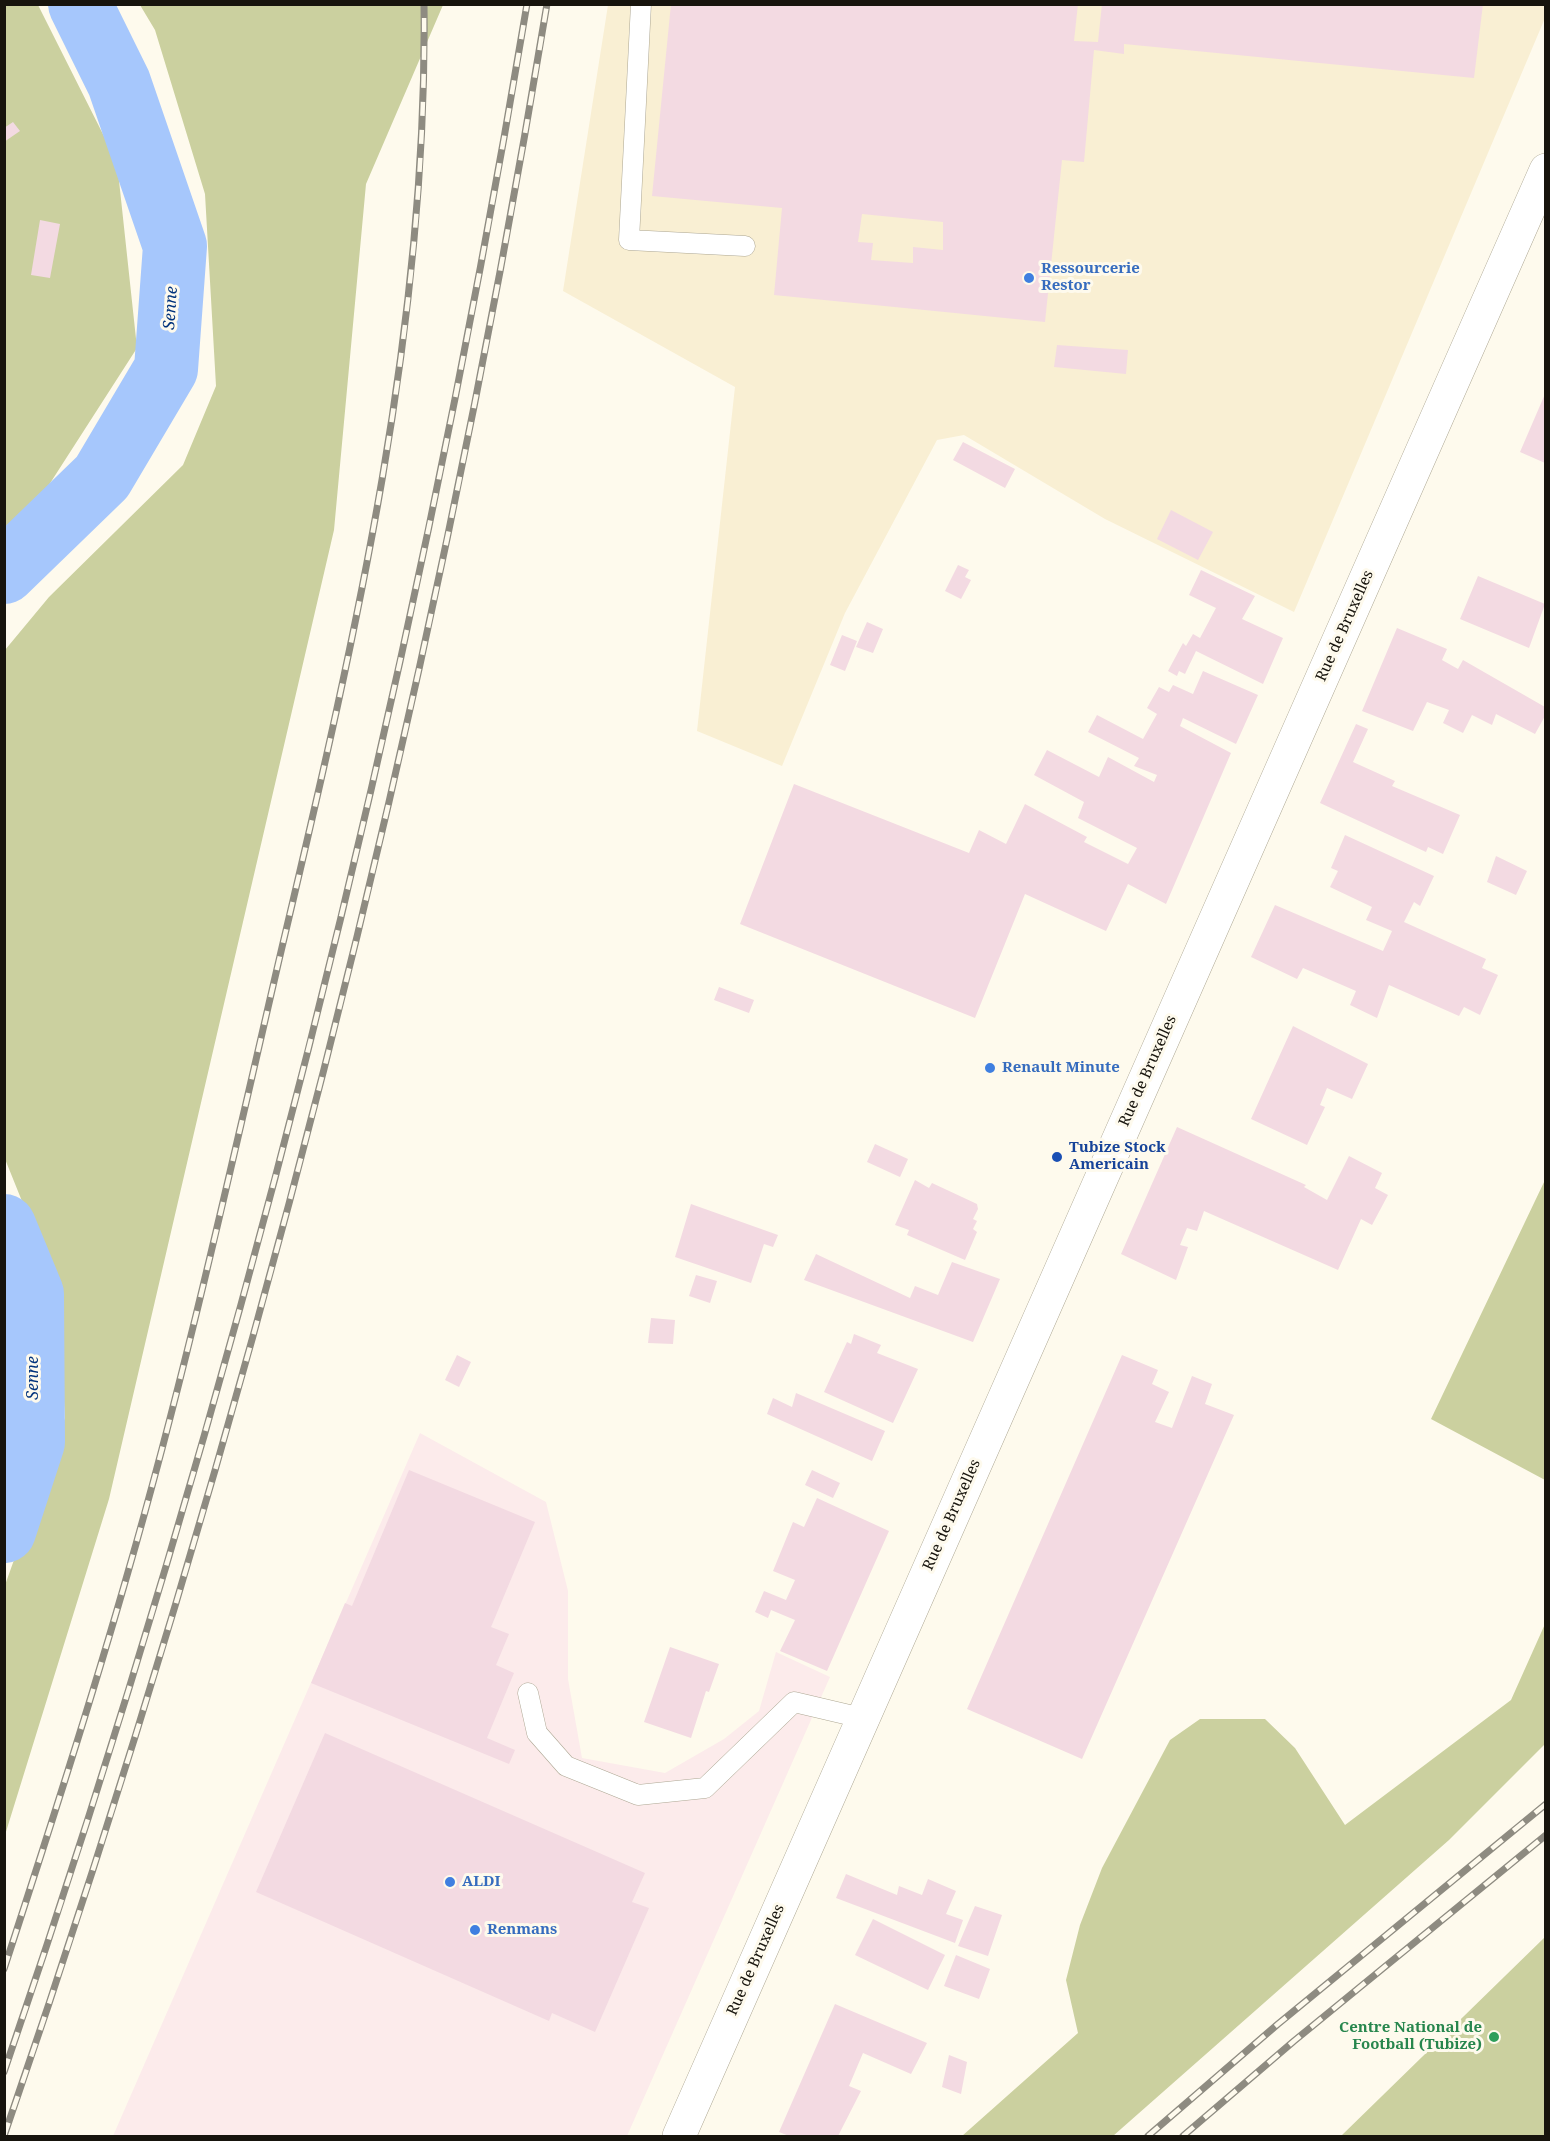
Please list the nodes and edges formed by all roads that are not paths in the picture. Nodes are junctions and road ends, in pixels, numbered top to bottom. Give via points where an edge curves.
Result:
1 (641, 4) edge
2 (1545, 170) edge
3 (745, 246) dead end
4 (528, 1693) dead end
5 (862, 1719) junction
6 (679, 2136) edge

1 - 3 lane via 629,240
2 - 5 main road, Rue de Bruxelles
4 - 5 lane via 537,1732 566,1766 638,1795 705,1788 794,1702
5 - 6 main road, Rue de Bruxelles

